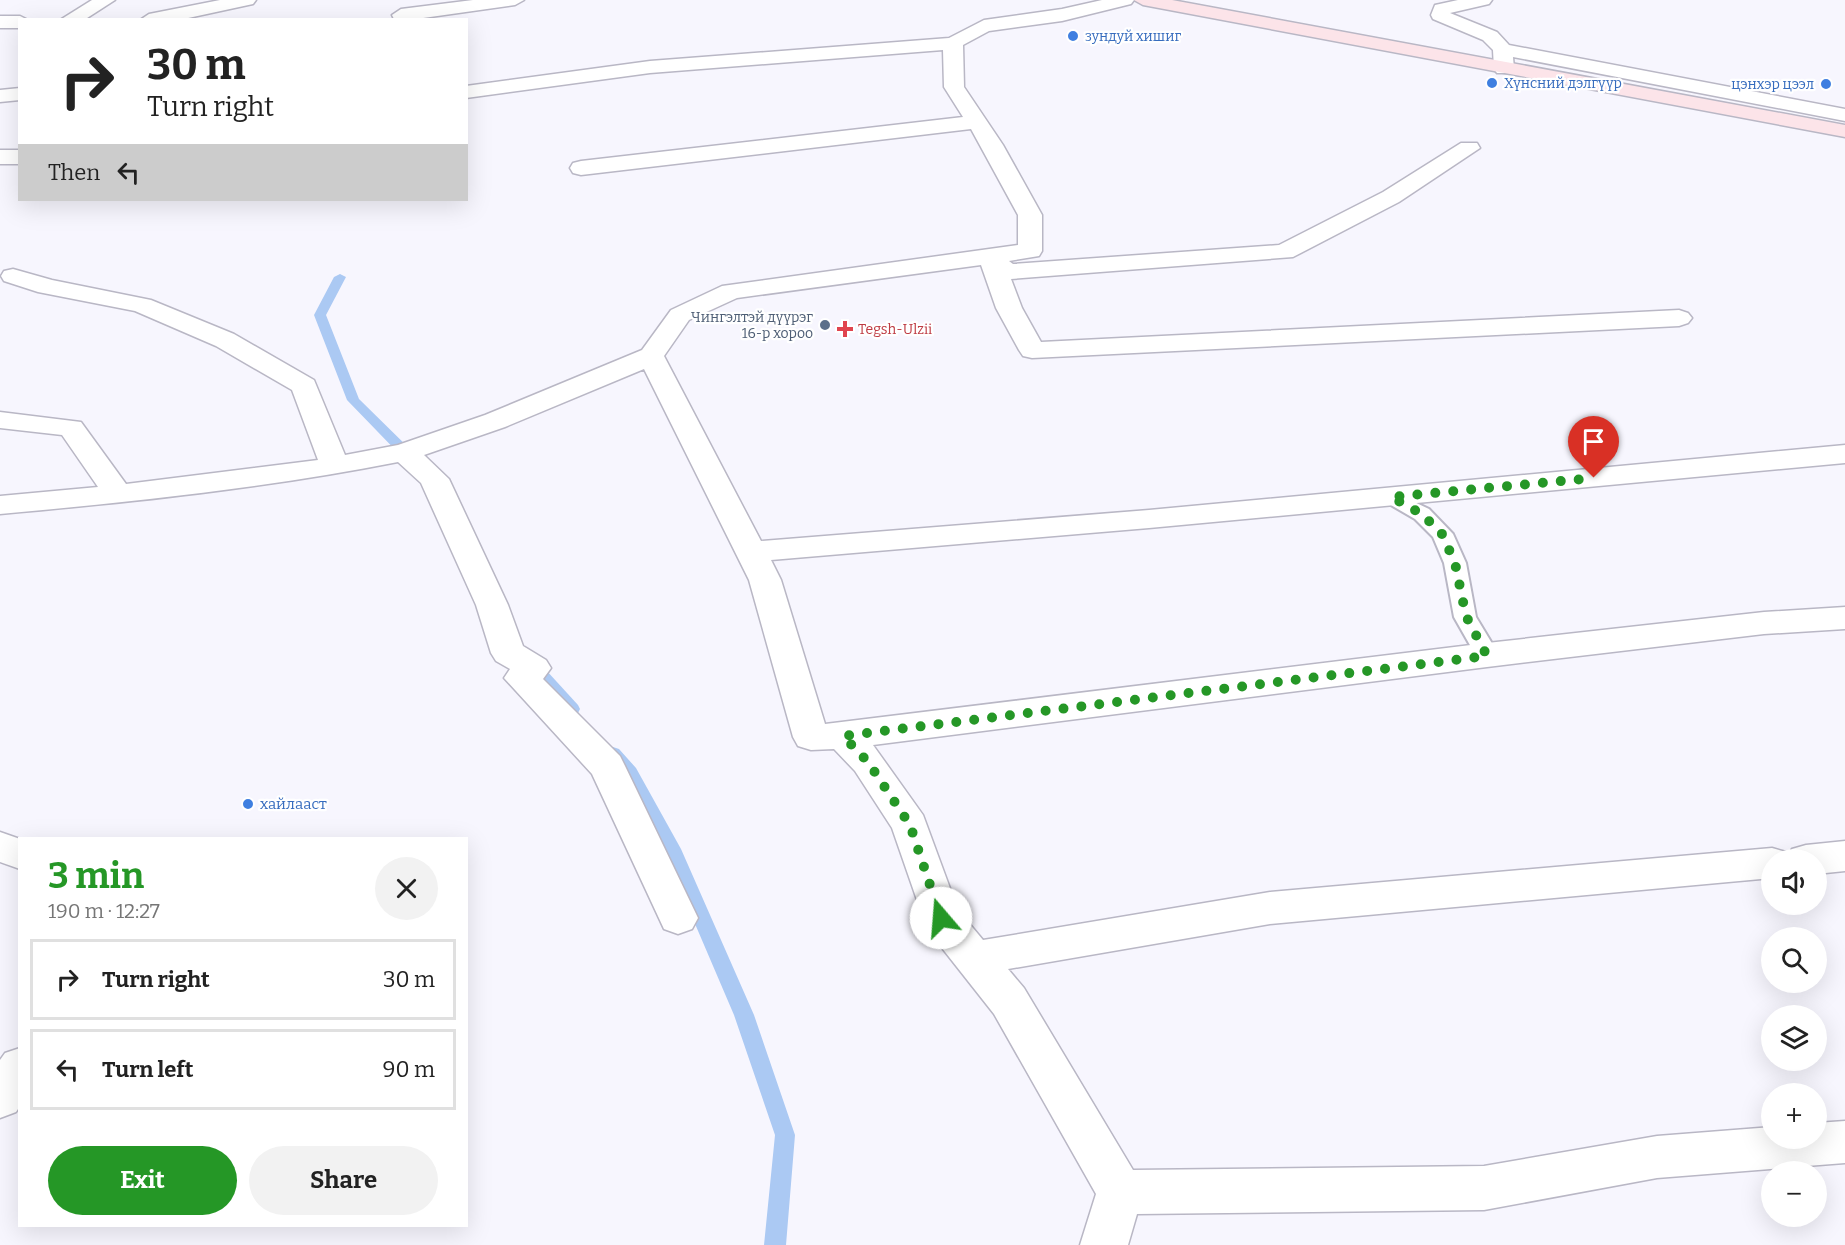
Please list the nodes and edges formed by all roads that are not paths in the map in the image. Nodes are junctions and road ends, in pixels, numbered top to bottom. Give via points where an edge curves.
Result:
1 (106, 0) edge
2 (247, 0) edge
3 (515, 0) edge
4 (1125, 0) edge
5 (1143, 0) edge
6 (1484, 0) edge
7 (1183, 4) edge
8 (401, 15) dead end
9 (74, 18) edge
10 (159, 18) edge
11 (0, 22) edge
12 (18, 22) edge
13 (953, 43) junction
14 (1503, 49) junction
15 (1503, 69) junction
16 (468, 92) edge
17 (18, 94) edge
18 (0, 96) edge
19 (1845, 115) edge
20 (977, 122) junction
21 (1845, 131) edge
22 (1469, 148) dead end
23 (0, 157) edge
24 (18, 157) edge
25 (581, 168) dead end
26 (990, 257) junction
27 (13, 276) dead end
28 (1679, 318) dead end
29 (651, 356) junction
30 (0, 420) edge
31 (404, 452) junction
32 (1845, 454) edge
33 (335, 465) junction
34 (118, 494) junction
35 (1391, 497) junction
36 (0, 505) edge
37 (752, 552) junction
38 (1845, 618) edge
39 (1487, 656) junction
40 (843, 736) junction
41 (0, 847) edge
42 (18, 853) edge
43 (1845, 856) edge
44 (1827, 858) edge
45 (1761, 864) edge
46 (678, 918) dead end
47 (974, 958) junction
48 (18, 1070) edge
49 (0, 1098) edge
50 (1845, 1142) edge
51 (1120, 1192) junction
52 (1104, 1245) edge

1 - 9 street
2 - 10 street
3 - 8 street
4 - 13 street via 1062,15 984,26
5 - 7 main road
6 - 14 street via 1442,9 1440,15 1491,36
7 - 15 main road
11 - 12 street
13 - 16 street via 650,67
13 - 20 street via 954,87
14 - 15 street
14 - 19 street
15 - 21 main road
17 - 18 street
20 - 25 street
20 - 26 street via 1030,215 1030,251
22 - 26 street via 1391,197 1284,252 1007,272
23 - 24 street
26 - 28 street via 1009,308 1032,350
26 - 29 street via 731,291 680,315
27 - 33 street via 47,287 141,305 225,340 304,386
29 - 31 street via 495,422
29 - 37 street
30 - 34 street via 71,428
31 - 33 street
31 - 46 street via 434,479 492,605 508,653 534,668 521,678 607,766
32 - 35 street
33 - 34 street
34 - 36 street
35 - 37 street
35 - 39 lane via 1422,514 1442,534 1455,563 1466,616
37 - 40 street via 765,580 811,737
38 - 39 street via 1764,623
39 - 40 street
40 - 47 street via 868,762 910,825 941,918
41 - 42 street
43 - 44 street
45 - 47 street via 1270,908
47 - 51 street via 1009,1001
48 - 49 street
50 - 51 street via 1657,1157 1484,1188
51 - 52 street

